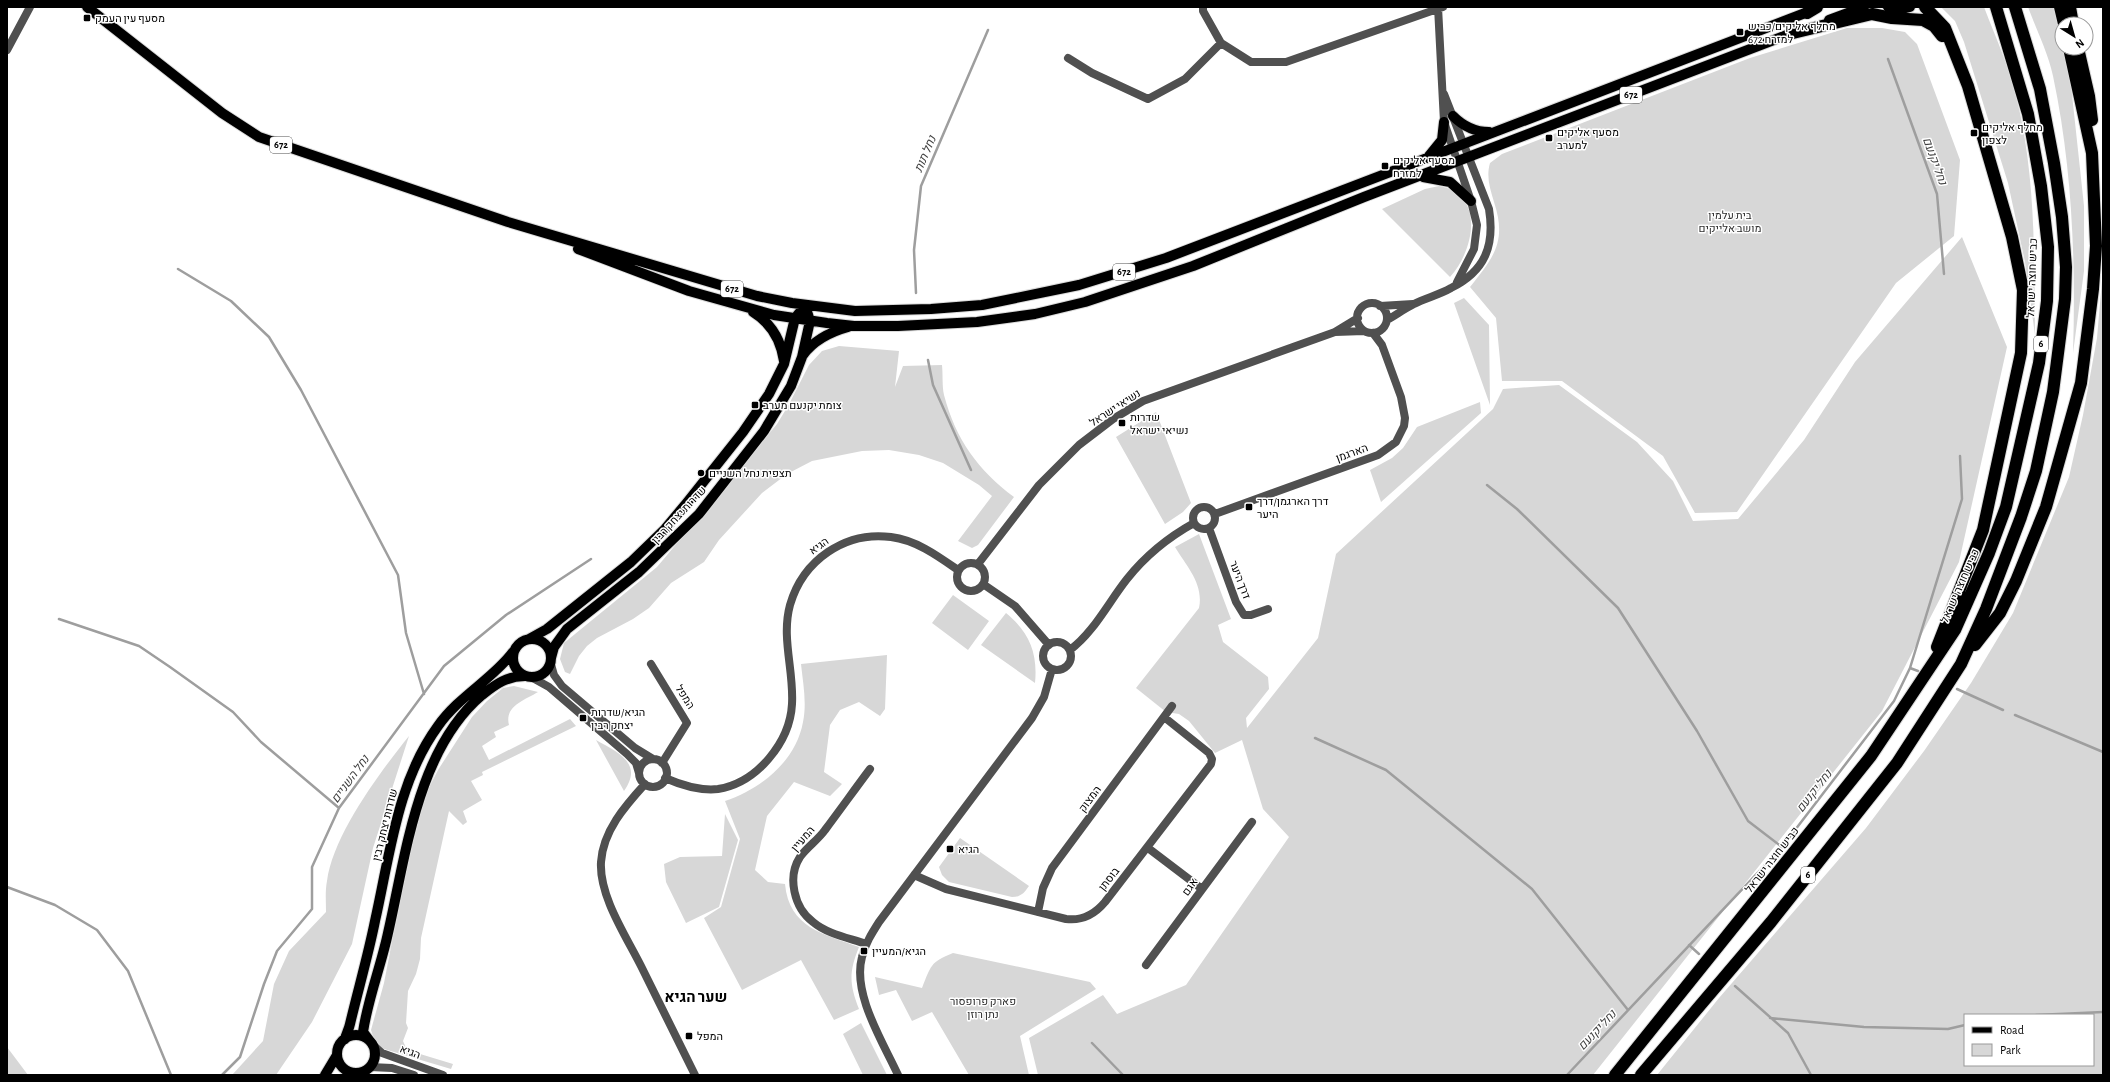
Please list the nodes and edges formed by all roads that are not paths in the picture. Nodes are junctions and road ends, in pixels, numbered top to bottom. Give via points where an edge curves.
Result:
1 (30, 7) edge
2 (87, 7) edge
3 (1203, 7) edge
4 (1821, 7) edge
5 (1864, 7) edge
6 (1888, 7) edge
7 (1910, 7) edge
8 (1925, 7) edge
9 (1996, 7) edge
10 (2015, 7) edge
11 (1440, 8) edge
12 (1812, 10) edge
13 (1793, 33) junction
14 (1221, 43) junction
15 (7, 50) edge
16 (2071, 56) edge
17 (2080, 56) edge
18 (1068, 58) dead end
19 (1968, 86) junction
20 (1444, 94) junction
21 (1453, 116) junction
22 (1444, 122) junction
23 (1493, 132) junction
24 (1464, 144) junction
25 (1453, 148) junction
26 (2092, 153) junction
27 (1427, 158) junction
28 (1469, 158) junction
29 (1458, 162) junction
30 (1421, 177) junction
31 (1471, 201) junction
32 (508, 222) junction
33 (1455, 286) junction
34 (1414, 304) junction
35 (805, 305) junction
36 (1380, 306) junction
37 (744, 308) junction
38 (795, 318) junction
39 (1358, 318) junction
40 (810, 321) junction
41 (1385, 324) junction
42 (854, 326) junction
43 (1364, 331) junction
44 (1335, 332) junction
45 (1373, 333) junction
46 (1382, 345) junction
47 (802, 357) junction
48 (784, 364) junction
49 (1215, 514) junction
50 (1194, 522) junction
51 (1209, 528) junction
52 (978, 564) junction
53 (958, 570) junction
54 (983, 584) junction
55 (1268, 609) dead end
56 (529, 639) junction
57 (1049, 645) junction
58 (1070, 650) junction
59 (513, 652) junction
60 (551, 659) junction
61 (651, 664) dead end
62 (1961, 664) junction
63 (1930, 666) junction
64 (1052, 669) junction
65 (528, 677) junction
66 (1172, 706) dead end
67 (1164, 717) junction
68 (653, 759) junction
69 (662, 762) junction
70 (870, 769) dead end
71 (639, 773) junction
72 (665, 778) junction
73 (645, 784) junction
74 (1252, 822) dead end
75 (1148, 848) junction
76 (914, 875) junction
77 (1202, 889) junction
78 (1038, 912) junction
79 (866, 944) junction
80 (1146, 965) dead end
81 (345, 1039) junction
82 (371, 1043) junction
83 (337, 1055) junction
84 (370, 1067) junction
85 (358, 1074) edge
86 (325, 1075) edge
87 (414, 1075) edge
88 (442, 1075) edge
89 (695, 1075) edge
90 (898, 1075) edge
91 (1615, 1075) edge
92 (1641, 1075) edge

1 - 15 street
2 - 32 main road, 672 via 258,137
3 - 14 street
4 - 12 main road, 672
5 - 13 main road, 672
6 - 7 main road via 1898,10
8 - 19 highway via 1945,28
9 - 63 highway, כביש חוצה ישראל / 6 via 2028,114 2041,186 2048,247 2047,301 2039,363 2006,507 1962,616
10 - 62 highway, 6 via 2040,89 2054,162 2062,217 2066,267 2065,299 2053,392 2036,471 1986,609
11 - 14 street via 1286,62 1251,62
11 - 20 street
12 - 23 main road, 672
13 - 19 highway via 1872,14 1923,20 1934,26 1944,39
13 - 28 main road, 672
14 - 18 street via 1185,79 1148,99 1092,73
16 - 26 highway
17 - 26 highway via 2089,96 2094,136
19 - 63 highway via 2012,237 2023,290 2021,353 1983,530
20 - 21 street, נשיאי ישראל
20 - 22 street
21 - 23 main road via 1475,130
21 - 24 street, נשיאי ישראל
22 - 25 street
22 - 27 main road via 1442,140
23 - 24 main road, 672
24 - 25 main road, 672
24 - 28 street, נשיאי ישראל
25 - 27 main road, 672
25 - 29 street
26 - 62 highway via 2096,246 2093,289 2079,390 2046,507 2016,581 2000,613
27 - 35 main road, 672 via 1166,258 1071,287 982,305 931,309 855,311
28 - 29 main road, 672
28 - 33 street, נשיאי ישראל via 1489,209 1491,238 1485,258
29 - 30 main road, 672
29 - 31 street
30 - 31 main road via 1450,182
30 - 42 main road, 672 via 1364,197 1193,266 1085,302 1035,314 977,322
31 - 33 street via 1477,225 1476,239 1468,262
32 - 35 main road, 672 via 742,291
32 - 37 main road, 672 via 689,291
33 - 34 street, נשיאי ישראל
34 - 36 street, נשיאי ישראל
34 - 41 street, נשיאי ישראל
35 - 38 main road, שדרות יצחק רבין
35 - 40 main road, שדרות יצחק רבין
36 - 39 street, נשיאי ישראל via 1365,306
36 - 41 street via 1386,312
37 - 38 main road, 672
37 - 48 main road via 756,314 769,326 780,343
38 - 40 main road, 672
38 - 48 main road, שדרות יצחק רבין
39 - 43 street via 1358,323
39 - 44 street, נשיאי ישראל
40 - 42 main road, 672
40 - 47 main road, שדרות יצחק רבין
41 - 45 street, נשיאי ישראל
41 - 46 street, הארגמן
42 - 47 main road via 825,336
43 - 44 street, נשיאי ישראל
43 - 45 street, נשיאי ישראל
44 - 52 street, נשיאי ישראל via 1143,401 1113,419 1079,445 1039,485
45 - 46 street, הארגמן
46 - 49 street, הארגמן via 1404,410 1404,426 1396,442 1378,455
47 - 60 main road, שדרות יצחק רבין via 791,386 764,431 700,514 639,572 567,629 554,647
48 - 56 main road, שדרות יצחק רבין via 754,417 665,529 616,575 547,629
49 - 50 street via 1210,508 1200,507 1194,512
49 - 51 street via 1216,520
50 - 51 street via 1202,529
50 - 58 street via 1170,536 1143,559 1089,632
51 - 55 street, דרך היער via 1236,602 1244,615
52 - 53 street via 965,564
52 - 54 street via 985,575
53 - 54 street via 958,584 966,590 976,590
53 - 72 street, הגיא via 914,543 892,537 870,536 849,540 830,550 813,564 799,582 790,605 786,631 792,692 791,712 783,737 772,754 745,779 726,787 699,788
54 - 57 street via 1019,610
56 - 59 main road via 522,641
56 - 60 main road via 542,642 550,652
57 - 58 street via 1060,643
57 - 64 street via 1043,656 1046,664
58 - 64 street via 1071,659 1066,667
59 - 65 main road via 512,661 515,668
59 - 81 main road, שדרות יצחק רבין via 501,666 451,709 437,726 416,765 391,843 374,928
60 - 65 main road via 541,675
60 - 68 street via 554,675 562,686 635,748
61 - 69 street, המפל via 687,723
62 - 92 highway, 6 via 1897,763 1771,922
63 - 91 highway, כביש חוצה ישראל / 6 via 1872,756
64 - 76 street via 1046,693 1032,718
65 - 71 street via 549,687 627,754 636,763
65 - 82 main road via 513,676 503,679 475,701 450,734 430,771 415,811 385,946 366,1011 363,1032
66 - 67 street, המצוק
67 - 75 street, בוסתן via 1209,753 1212,762
67 - 78 street, המצוק via 1052,868 1043,888
68 - 69 street
68 - 71 street via 643,763
69 - 72 street via 666,770
70 - 79 street, המעיין via 821,835 799,858 793,877 798,901 812,922
71 - 73 street
72 - 73 street via 657,785
73 - 89 street via 620,814 607,837 601,862 601,876 611,907
74 - 77 street, אגם
75 - 77 street
75 - 78 street, בוסתן via 1093,914 1071,919
76 - 78 street, בוסתן via 946,889
76 - 79 street
77 - 80 street, אגם
79 - 90 street via 860,965 863,994
81 - 82 main road via 358,1035
81 - 83 main road
82 - 84 main road via 374,1058
82 - 88 street, הגיא via 382,1054
83 - 85 main road via 342,1067
83 - 86 main road
84 - 85 main road
84 - 87 street, הגיא via 392,1068

